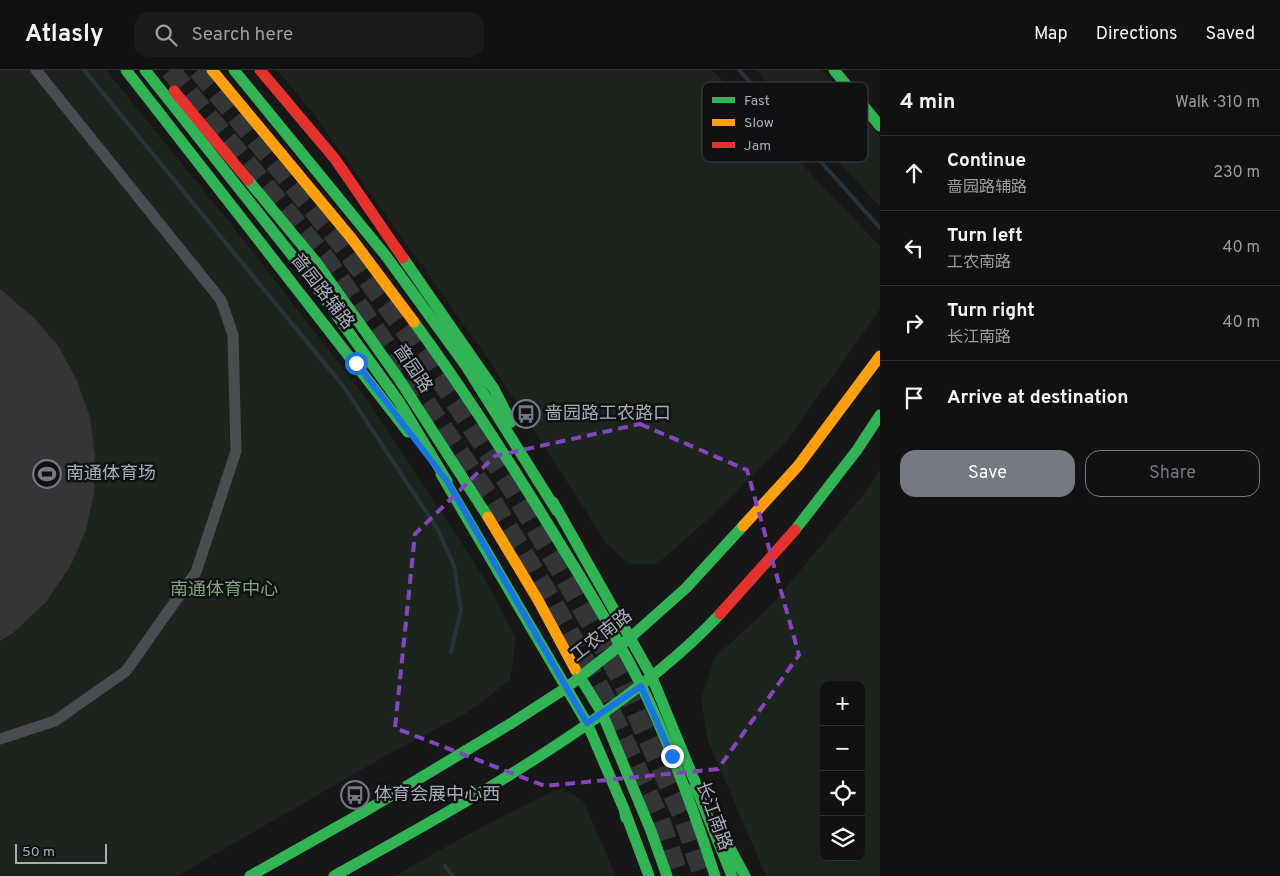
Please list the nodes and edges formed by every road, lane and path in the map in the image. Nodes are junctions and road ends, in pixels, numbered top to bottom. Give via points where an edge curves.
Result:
1 (36, 70) edge
2 (126, 70) edge
3 (145, 70) edge
4 (156, 70) edge
5 (212, 70) edge
6 (234, 70) edge
7 (260, 70) edge
8 (834, 70) edge
9 (844, 82) edge
10 (868, 111) edge
11 (880, 126) edge
12 (880, 356) edge
13 (880, 415) edge
14 (447, 481) junction
15 (557, 510) junction
16 (631, 637) junction
17 (619, 645) junction
18 (651, 675) junction
19 (579, 676) junction
20 (641, 686) junction
21 (566, 688) junction
22 (602, 713) junction
23 (587, 723) junction
24 (0, 739) edge
25 (695, 785) junction
26 (624, 809) junction
27 (250, 876) edge
28 (334, 876) edge
29 (638, 876) edge
30 (649, 876) edge
31 (667, 876) edge
32 (715, 876) edge
33 (732, 876) edge
34 (745, 876) edge

1 - 24 street via 221,300 233,336 236,451 196,572 126,671 55,721
2 - 14 main road, 啬园路辅路
3 - 14 main road via 311,281 400,403
4 - 19 main road, 啬园路 via 316,262 399,380 483,509
5 - 17 main road, 啬园路 via 352,239 432,347 509,462 586,585
6 - 15 main road via 386,256 466,366
7 - 15 main road via 335,159 494,389
8 - 9 main road
10 - 11 main road
12 - 16 main road, 工农南路 via 798,466 686,588
13 - 18 main road via 807,516 763,567 702,633
14 - 21 main road, 啬园路辅路
15 - 16 main road
16 - 17 main road, 工农南路
16 - 18 main road
17 - 19 main road, 工农南路
17 - 20 main road, 啬园路
18 - 20 main road
18 - 25 main road
19 - 21 main road, 工农南路
19 - 22 main road, 啬园路
20 - 22 main road
20 - 32 main road, 长江南路 via 672,756
21 - 23 main road, 啬园路辅路
21 - 27 main road, 工农南路 via 367,810
22 - 23 main road
22 - 31 main road
23 - 26 main road, 啬园路辅路
23 - 28 main road via 540,757
25 - 33 main road
25 - 34 main road
26 - 29 main road
26 - 30 main road

